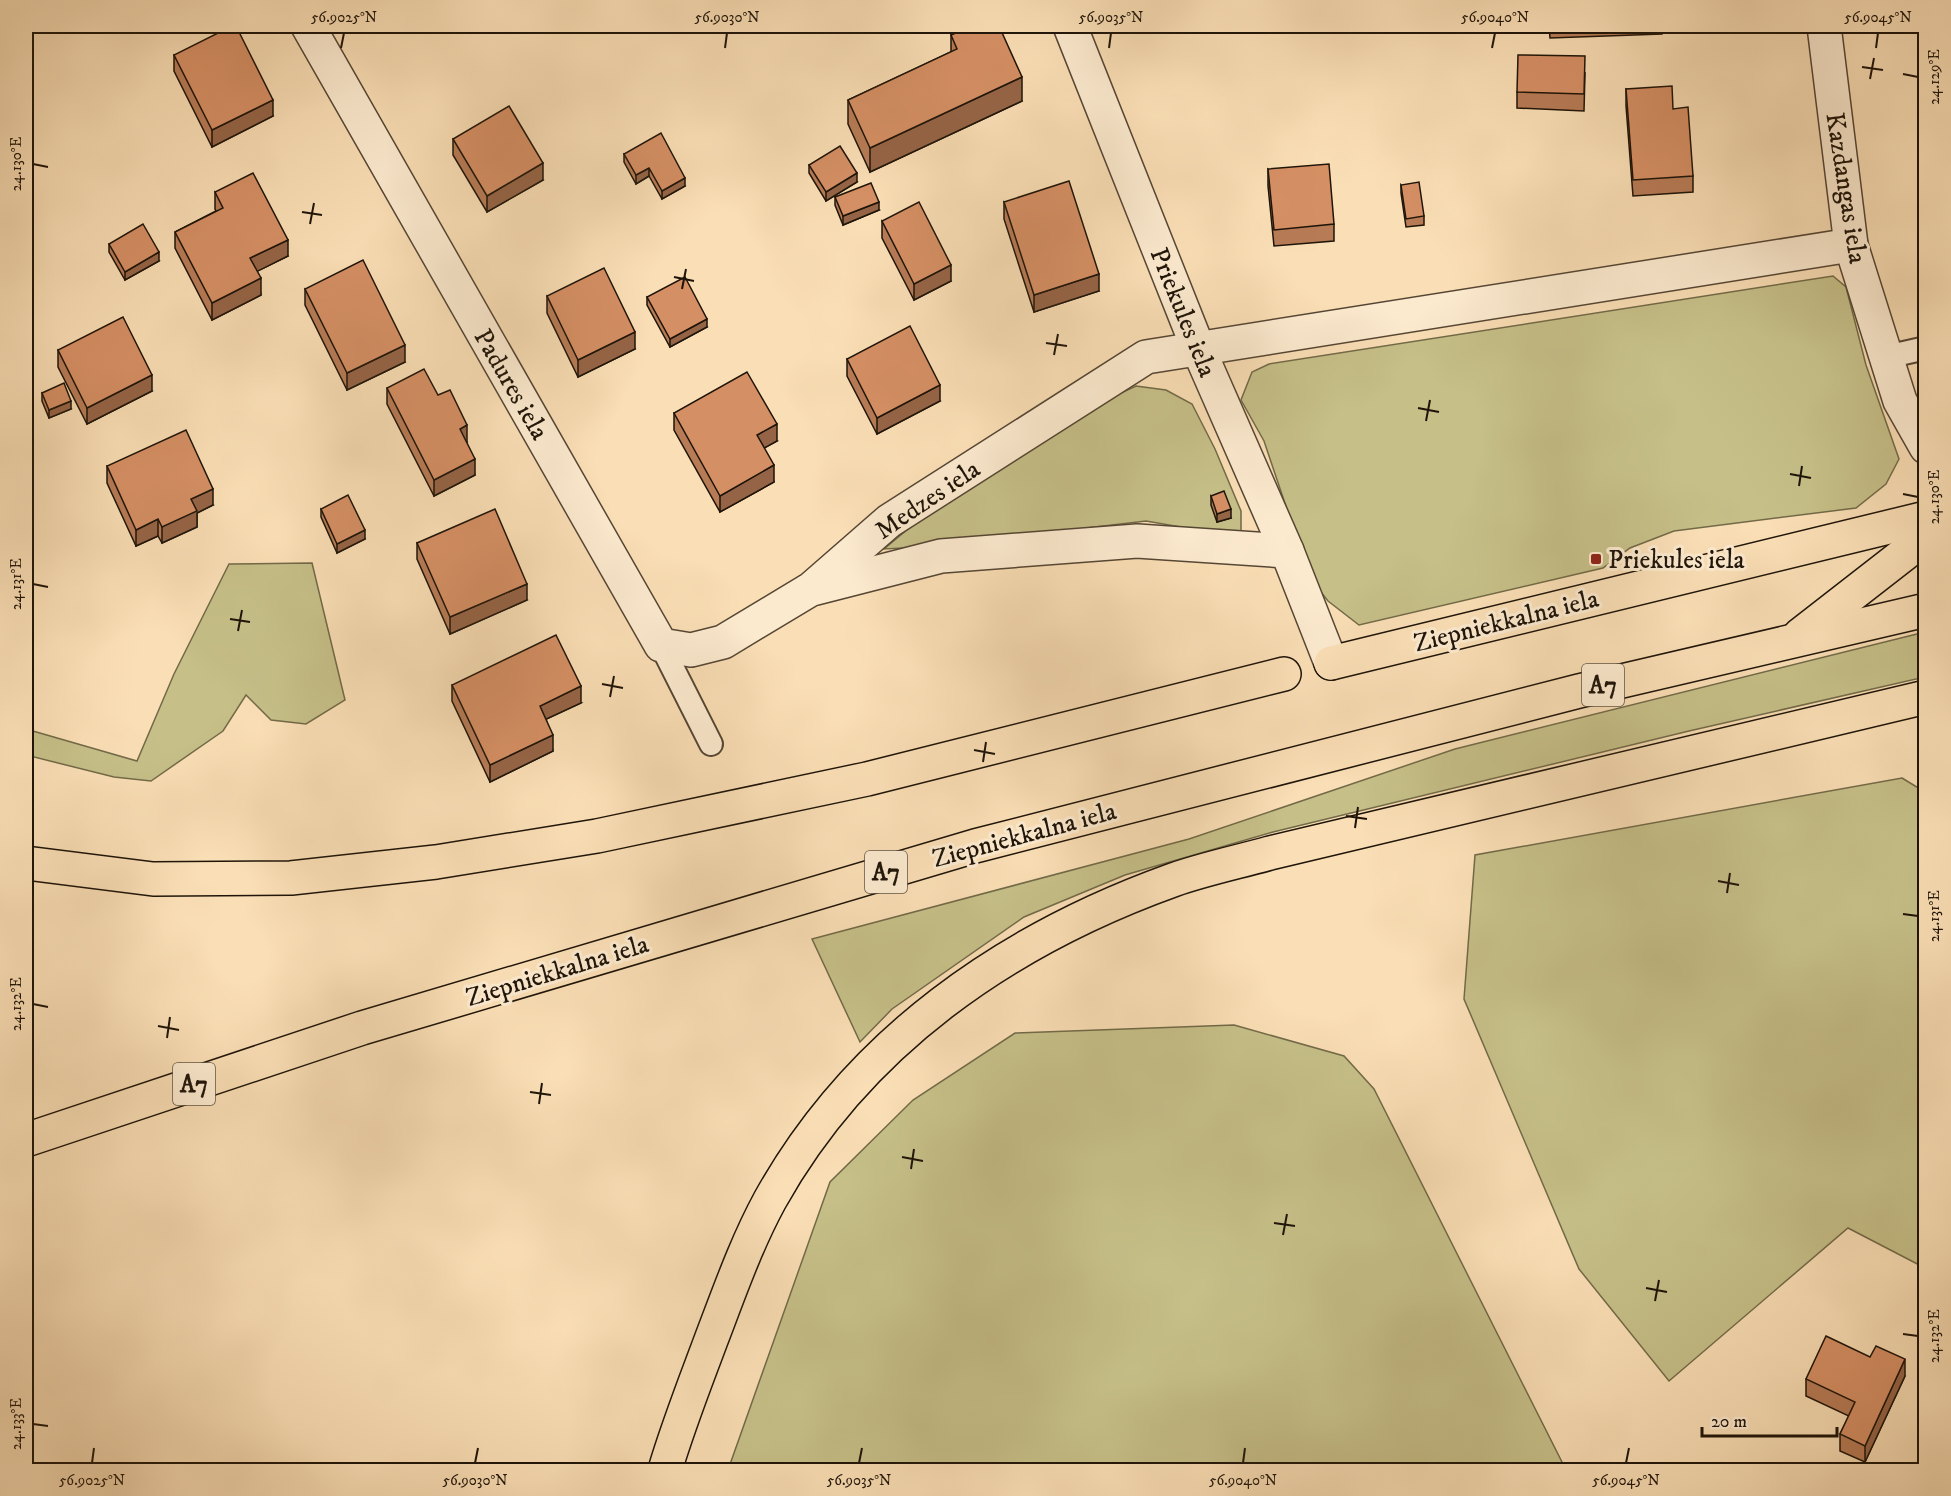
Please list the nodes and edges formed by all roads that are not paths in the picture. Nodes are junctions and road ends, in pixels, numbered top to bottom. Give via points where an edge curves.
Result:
1 (308, 26) edge
2 (1070, 26) edge
3 (1824, 26) edge
4 (1851, 245) junction
5 (1198, 348) junction
6 (1926, 348) edge
7 (1886, 357) junction
8 (1926, 447) edge
9 (1926, 518) edge
10 (1926, 537) edge
11 (1287, 551) junction
12 (811, 589) junction
13 (1926, 610) edge
14 (1792, 641) junction
15 (661, 645) junction
16 (1331, 663) joint
17 (1284, 674) dead end
18 (1926, 697) edge
19 (711, 744) dead end
20 (26, 863) edge
21 (26, 1140) edge
22 (665, 1470) edge

1 - 15 street, Padures iela
2 - 5 street, Priekules iela
3 - 4 street, Kazdangas iela
4 - 5 street, Medzes iela
4 - 7 street, Kazdangas iela
5 - 11 street, Priekules iela
5 - 12 street, Medzes iela via 1146,357 888,521
6 - 7 lane
7 - 8 street, Kazdangas iela via 1900,401
9 - 16 highway, Ziepniekkalna iela
10 - 14 highway, Ziepniekkalna iela / A7
11 - 12 street via 1137,541 941,556
11 - 16 street, Priekules iela
12 - 15 street, Medzes iela via 723,642 691,650
13 - 14 highway, Ziepniekkalna iela / A7
14 - 21 highway, Ziepniekkalna iela / A7 via 1568,694 975,846 362,1028
15 - 19 lane, Padures iela
17 - 20 highway via 867,779 597,836 436,862 291,878 153,879
18 - 22 highway via 1270,853 1174,880 1088,914 1006,958 930,1010 870,1065 822,1121 792,1164 756,1229 734,1280

